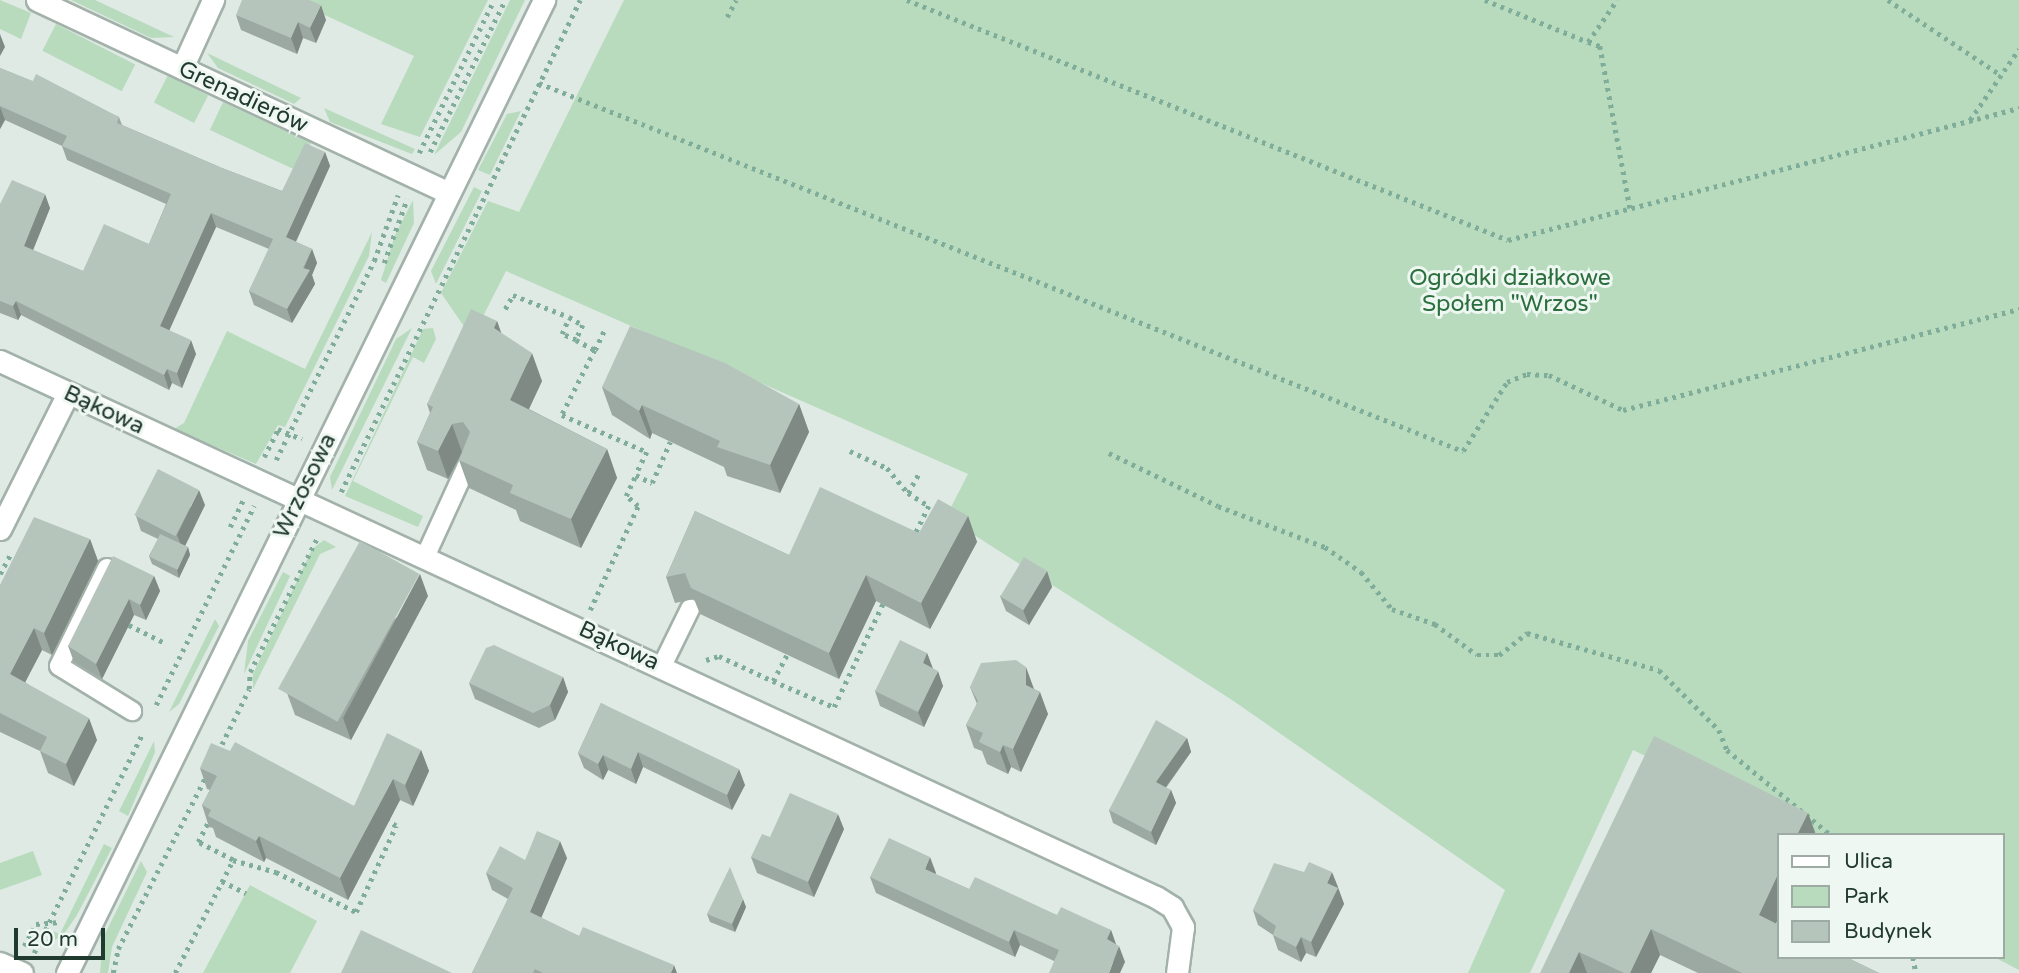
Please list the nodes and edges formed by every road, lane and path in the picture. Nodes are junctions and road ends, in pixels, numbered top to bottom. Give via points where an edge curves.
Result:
1 (37, 0) edge
2 (213, 0) edge
3 (495, 0) edge
4 (505, 0) edge
5 (544, 0) edge
6 (580, 0) edge
7 (736, 0) edge
8 (907, 0) edge
9 (1485, 0) edge
10 (1617, 0) edge
11 (1888, 0) edge
12 (727, 18) dead end
13 (1588, 42) junction
14 (2019, 49) edge
15 (182, 68) junction
16 (2001, 75) junction
17 (539, 83) junction
18 (2019, 108) edge
19 (1969, 121) junction
20 (430, 152) dead end
21 (418, 155) dead end
22 (402, 187) dead end
23 (449, 194) junction
24 (1630, 208) junction
25 (505, 309) dead end
26 (2019, 309) edge
27 (567, 322) junction
28 (604, 331) dead end
29 (576, 340) junction
30 (595, 350) junction
31 (0, 361) edge
32 (68, 393) junction
33 (278, 429) dead end
34 (670, 442) edge
35 (850, 451) dead end
36 (1109, 453) dead end
37 (469, 461) edge
38 (259, 467) dead end
39 (271, 470) dead end
40 (919, 473) dead end
41 (636, 475) junction
42 (246, 494) dead end
43 (908, 494) junction
44 (340, 496) dead end
45 (299, 500) junction
46 (230, 527) dead end
47 (0, 529) edge
48 (323, 530) dead end
49 (911, 544) edge
50 (425, 557) junction
51 (110, 562) edge
52 (887, 594) edge
53 (690, 610) edge
54 (589, 612) dead end
55 (129, 625) dead end
56 (165, 643) dead end
57 (787, 655) edge
58 (699, 663) dead end
59 (662, 666) junction
60 (773, 681) junction
61 (132, 711) dead end
62 (216, 807) edge
63 (379, 816) edge
64 (110, 821) dead end
65 (1829, 833) edge
66 (233, 860) junction
67 (222, 881) junction
68 (246, 893) dead end
69 (23, 949) dead end
70 (0, 963) edge
71 (22, 973) edge
72 (67, 973) edge
73 (113, 973) edge
74 (175, 973) edge
75 (1177, 973) edge

1 - 15 street, Grenadierów
2 - 15 street
3 - 21 path
4 - 20 path
5 - 23 street, Wrzosowa
6 - 17 path
7 - 12 path
8 - 24 path via 1508,240
9 - 13 path
10 - 13 path
11 - 16 path
13 - 24 path via 1600,46
14 - 16 path
15 - 23 street, Grenadierów
16 - 19 path
17 - 26 path via 1463,450 1507,382 1527,374 1549,375 1623,410
17 - 44 path
18 - 19 path
19 - 24 path
22 - 39 path via 374,261
23 - 45 street, Wrzosowa
25 - 27 path via 513,295
27 - 29 path via 562,334
27 - 29 path via 583,324
28 - 30 path
29 - 30 path
30 - 41 path via 562,415 647,452
31 - 32 street, Bąkowa
32 - 45 street, Bąkowa
32 - 47 street
33 - 38 path
34 - 41 path via 652,483
35 - 43 path via 887,468
36 - 65 path via 1218,506 1325,547 1362,572 1392,609 1435,624 1477,654 1499,655 1527,633 1659,670 1719,730 1727,750
37 - 50 lane
40 - 43 path
41 - 54 path via 626,496 638,506
42 - 46 path
43 - 49 path via 929,506
45 - 50 street, Bąkowa
45 - 72 street, Wrzosowa
48 - 73 path via 118,949
50 - 59 street, Bąkowa
51 - 61 lane via 59,666
52 - 60 path via 834,707
53 - 59 lane
55 - 56 path
57 - 60 path
58 - 60 path via 719,656
59 - 75 street, Bąkowa via 1163,900 1183,927
62 - 66 path via 198,842
63 - 66 path via 396,826 356,912 276,872
64 - 69 path via 59,924 36,924
66 - 67 path
67 - 68 path
67 - 74 path
70 - 71 street

